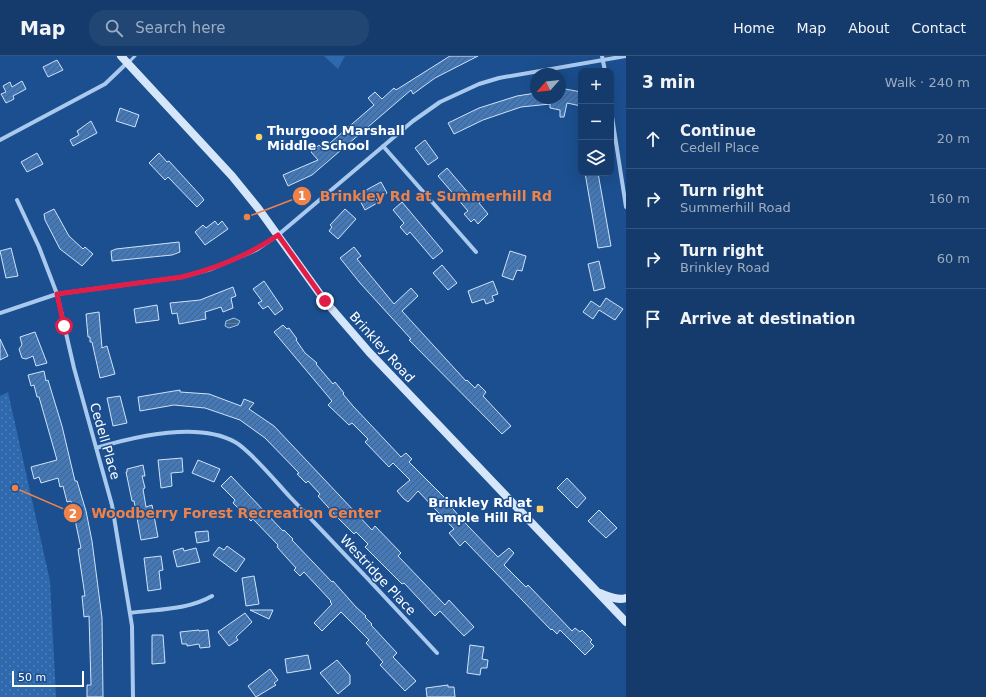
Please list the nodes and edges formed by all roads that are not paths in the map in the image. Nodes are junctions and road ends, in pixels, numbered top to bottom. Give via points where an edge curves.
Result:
1 (121, 56) edge
2 (135, 56) edge
3 (626, 56) edge
4 (603, 58) edge
5 (128, 63) junction
6 (605, 68) edge
7 (614, 129) edge
8 (0, 140) edge
9 (383, 146) junction
10 (17, 200) dead end
11 (626, 206) edge
12 (278, 235) junction
13 (476, 252) dead end
14 (57, 294) junction
15 (0, 313) edge
16 (96, 448) junction
17 (599, 593) junction
18 (212, 596) dead end
19 (626, 598) edge
20 (130, 613) junction
21 (626, 622) edge
22 (437, 654) dead end
23 (133, 697) edge

1 - 5 main road, Brinkley Road
2 - 5 lane
3 - 4 street
4 - 6 street
4 - 9 street via 516,74 479,84 440,102
5 - 8 street via 105,84
5 - 12 main road, Brinkley Road via 220,161
7 - 11 street
9 - 12 street
9 - 13 street
10 - 14 street, Cedell Place
12 - 14 street via 238,259 202,272
12 - 17 main road, Brinkley Road via 325,301 369,352
14 - 15 street
14 - 16 street, Cedell Place
16 - 20 street, Cedell Place via 118,532
16 - 22 street, Westridge Place via 149,435 174,432 211,434 235,442
17 - 19 main road via 622,600
17 - 21 main road, Brinkley Road
18 - 20 street via 202,602 186,606
20 - 23 street, Cedell Place

